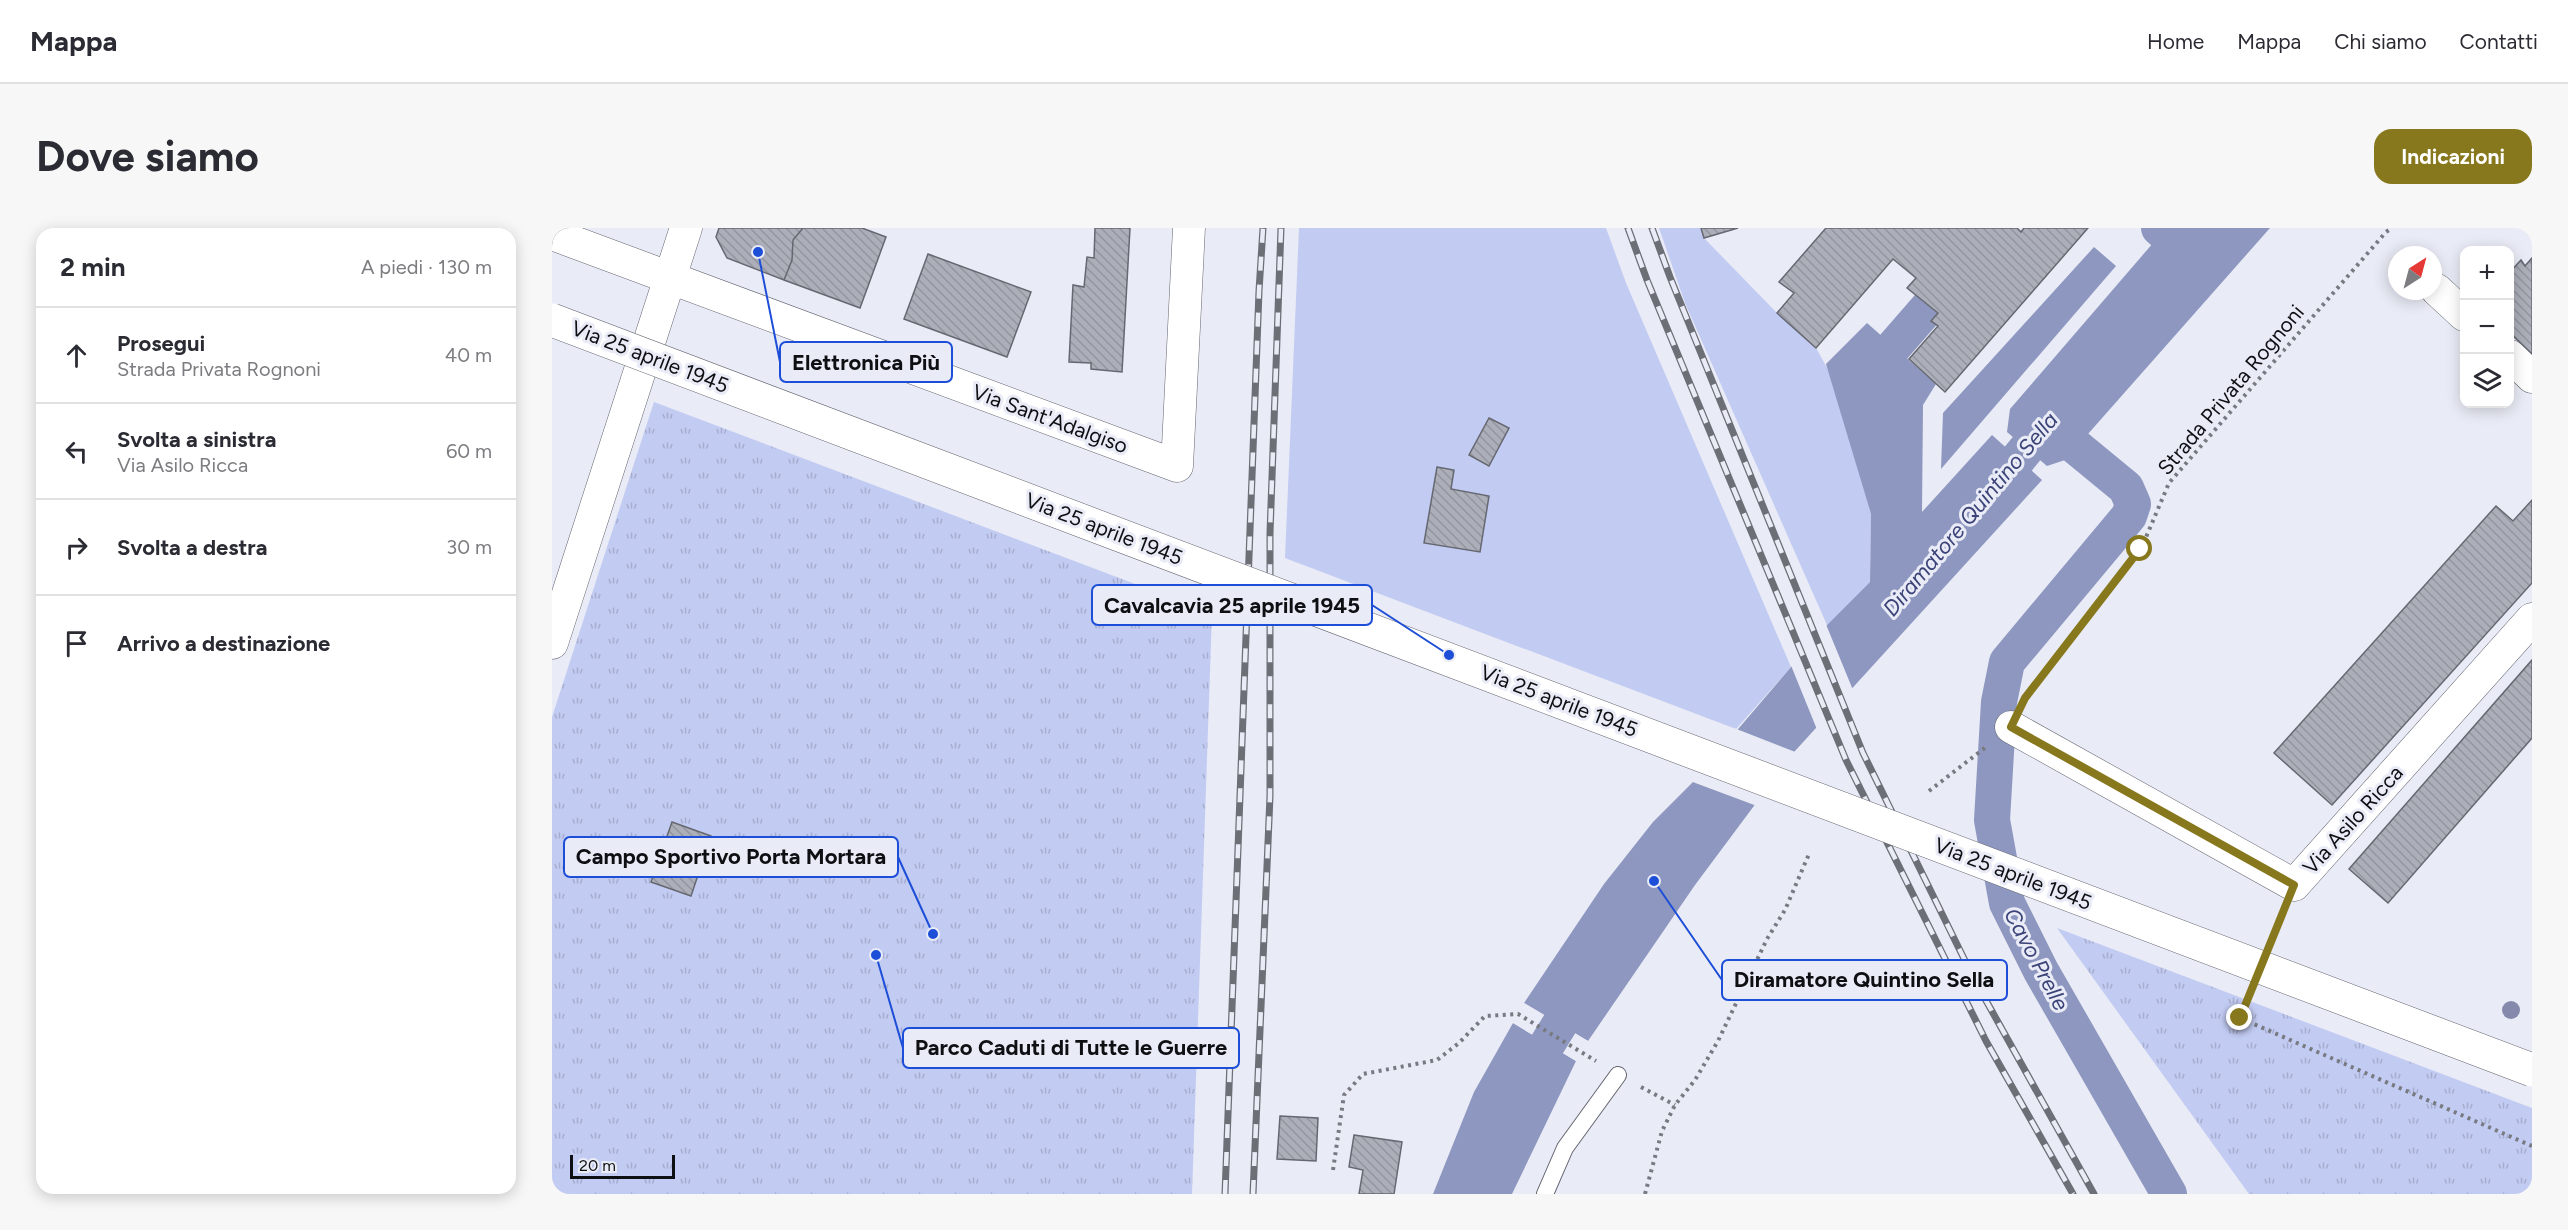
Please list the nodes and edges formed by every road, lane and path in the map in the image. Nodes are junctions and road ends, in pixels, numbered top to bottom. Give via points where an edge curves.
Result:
1 (686, 228) edge
2 (1188, 228) edge
3 (2392, 228) edge
4 (552, 234) edge
5 (670, 278) junction
6 (2442, 295) edge
7 (2460, 311) edge
8 (552, 320) edge
9 (2514, 360) edge
10 (2532, 377) edge
11 (2532, 619) edge
12 (552, 643) edge
13 (2011, 727) joint
14 (1984, 748) dead end
15 (1929, 791) dead end
16 (1809, 854) dead end
17 (2294, 885) junction
18 (2272, 941) dead end
19 (2249, 996) dead end
20 (1582, 1052) dead end
21 (2532, 1070) edge
22 (1618, 1075) dead end
23 (2532, 1146) edge
24 (1333, 1170) dead end
25 (1545, 1194) edge
26 (1645, 1194) edge

1 - 5 street
2 - 5 street, Via Sant'Adalgiso via 1177,466
3 - 13 path, Strada Privata Rognoni via 2169,483 2140,549 2025,698
4 - 5 street, Via Sant'Adalgiso
5 - 12 street
6 - 7 street
8 - 21 street, Via 25 aprile 1945, bridge
9 - 10 street
11 - 17 street, Via Asilo Ricca
13 - 17 street, Via Asilo Ricca
14 - 15 path
16 - 26 path via 1718,1041 1662,1131
17 - 18 path
19 - 23 path via 2240,1018
20 - 24 path via 1518,1014 1485,1016 1437,1060 1363,1074 1344,1095
22 - 25 lane via 1565,1148

